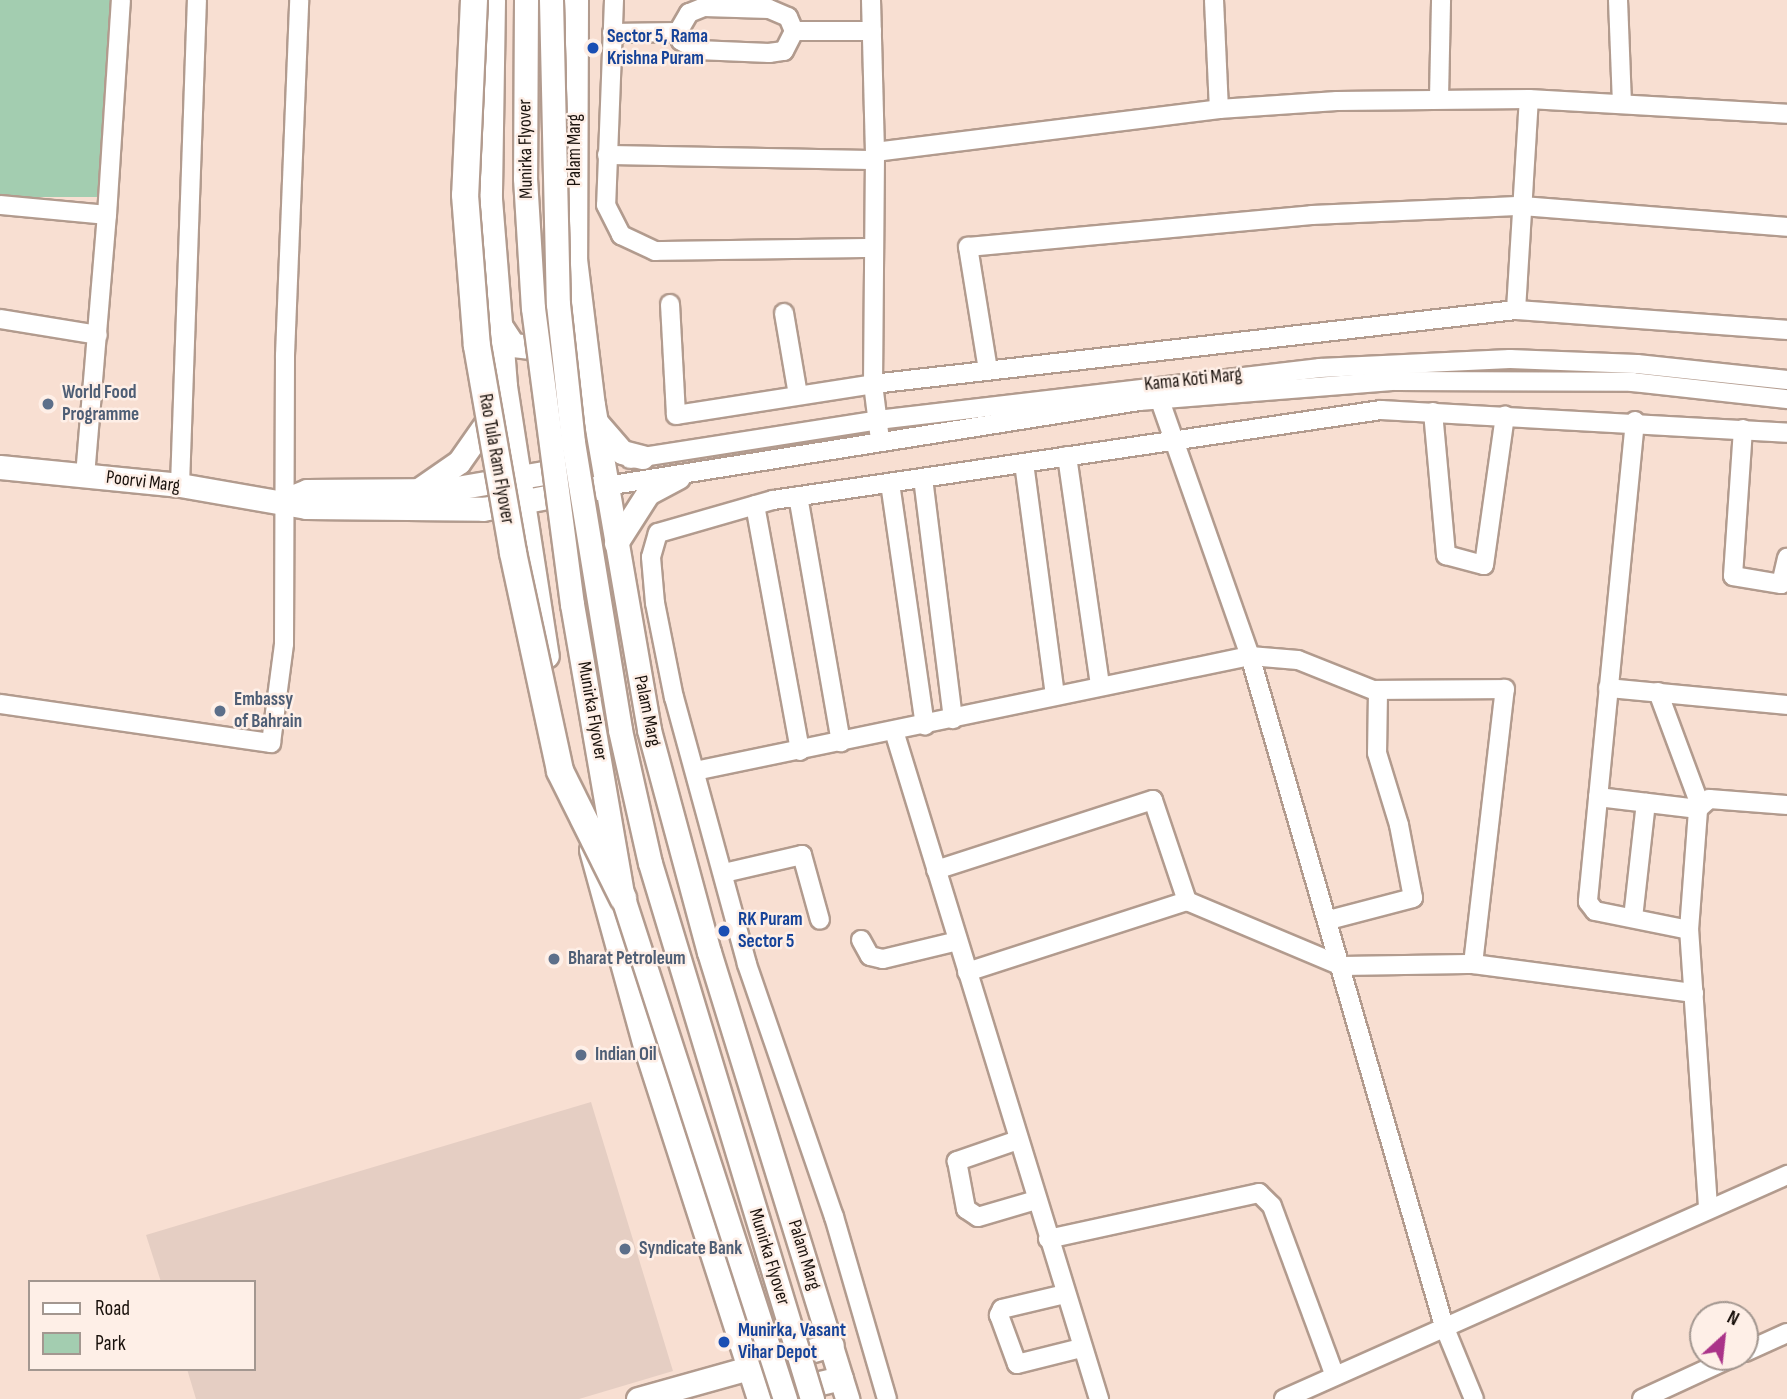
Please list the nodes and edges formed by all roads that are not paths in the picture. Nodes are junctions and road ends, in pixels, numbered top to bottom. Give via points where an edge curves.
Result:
1 (121, 0) edge
2 (197, 0) edge
3 (299, 0) edge
4 (474, 0) edge
5 (493, 0) edge
6 (526, 0) edge
7 (551, 0) edge
8 (576, 0) edge
9 (614, 0) edge
10 (871, 0) edge
11 (1214, 0) edge
12 (1441, 0) edge
13 (1618, 0) edge
14 (872, 31) junction
15 (678, 32) junction
16 (794, 32) junction
17 (612, 33) junction
18 (1438, 97) junction
19 (1529, 99) junction
20 (1622, 103) junction
21 (1219, 109) junction
22 (1787, 114) edge
23 (607, 155) junction
24 (875, 156) junction
25 (0, 205) edge
26 (1522, 206) junction
27 (107, 215) junction
28 (1787, 227) edge
29 (874, 248) junction
30 (670, 304) dead end
31 (1516, 310) junction
32 (784, 313) dead end
33 (582, 317) junction
34 (0, 319) edge
35 (500, 325) junction
36 (1787, 330) edge
37 (98, 335) junction
38 (988, 370) junction
39 (1787, 380) edge
40 (873, 383) junction
41 (505, 386) junction
42 (1157, 392) junction
43 (798, 395) junction
44 (1787, 399) edge
45 (1433, 412) junction
46 (1505, 415) junction
47 (595, 420) junction
48 (878, 420) junction
49 (1635, 421) junction
50 (1743, 429) junction
51 (1787, 433) edge
52 (880, 440) junction
53 (1177, 440) junction
54 (1067, 456) junction
55 (642, 457) junction
56 (602, 463) junction
57 (1024, 463) junction
58 (0, 467) edge
59 (85, 476) junction
60 (678, 477) junction
61 (516, 478) junction
62 (923, 478) junction
63 (890, 483) junction
64 (180, 485) junction
65 (606, 486) junction
66 (419, 490) junction
67 (798, 496) junction
68 (285, 500) junction
69 (520, 504) junction
70 (755, 505) junction
71 (616, 543) junction
72 (1787, 558) edge
73 (1250, 656) junction
74 (1100, 685) junction
75 (1608, 688) junction
76 (1376, 690) junction
77 (1657, 692) junction
78 (1055, 694) junction
79 (0, 704) edge
80 (1787, 705) edge
81 (953, 719) junction
82 (925, 724) junction
83 (894, 731) junction
84 (841, 742) junction
85 (800, 751) junction
86 (695, 771) junction
87 (1598, 797) junction
88 (1646, 803) junction
89 (1787, 805) edge
90 (1699, 807) junction
91 (936, 870) junction
92 (724, 873) junction
93 (623, 898) junction
94 (1187, 901) junction
95 (1633, 918) junction
96 (820, 920) dead end
97 (1329, 920) junction
98 (1689, 930) junction
99 (861, 940) dead end
100 (958, 942) junction
101 (1473, 964) junction
102 (1342, 966) junction
103 (967, 972) junction
104 (1694, 993) junction
105 (1018, 1140) junction
106 (1787, 1175) edge
107 (1036, 1200) junction
108 (1707, 1207) junction
109 (1048, 1239) junction
110 (1065, 1294) junction
111 (1444, 1326) junction
112 (1787, 1333) edge
113 (832, 1345) junction
114 (1759, 1346) edge
115 (1082, 1348) junction
116 (748, 1364) junction
117 (1710, 1371) edge
118 (1335, 1376) junction
119 (844, 1388) edge
120 (1675, 1392) edge
121 (638, 1399) edge
122 (757, 1399) edge
123 (785, 1399) edge
124 (812, 1399) edge
125 (887, 1399) edge
126 (1098, 1399) edge
127 (1284, 1399) edge
128 (1475, 1399) edge
129 (1642, 1399) edge

1 - 27 street
2 - 64 street
3 - 68 street
4 - 93 highway, Rao Tula Ram Flyover, bridge via 465,195 477,346 513,553 560,771
5 - 35 main road via 490,199
6 - 93 main road, Munirka Flyover, bridge via 525,178 537,344 572,604
7 - 124 main road, Munirka Flyover, bridge via 558,304 575,456 620,730 650,863
8 - 33 main road, Palam Marg via 575,259
9 - 17 street
10 - 14 street
11 - 21 street
12 - 18 street
13 - 20 street
14 - 16 street
14 - 24 street
15 - 16 street via 681,41 697,50 769,54 784,51
15 - 16 street via 689,13 704,7 769,9 788,18
15 - 17 street
17 - 23 street
18 - 19 street
18 - 21 street
19 - 20 street
19 - 26 street
20 - 22 street
21 - 24 street
23 - 24 street
23 - 29 street via 607,209 612,224 636,245 655,251
24 - 29 street
25 - 27 street
26 - 28 street
26 - 31 street
26 - 38 street via 1312,215 968,247
27 - 37 street
29 - 40 street
30 - 43 street via 676,415
31 - 36 street
31 - 38 street
32 - 43 street
33 - 35 main road via 574,341 547,352 513,345
33 - 47 main road, Palam Marg
34 - 37 street
35 - 41 main road
37 - 59 street
38 - 40 street
39 - 42 street, Kama Koti Marg via 1637,364 1510,359 1320,368
40 - 43 street
40 - 48 street
41 - 61 main road
41 - 66 main road via 478,440 459,462
42 - 44 street, Kama Koti Marg via 1395,381 1632,382
42 - 48 street, Kama Koti Marg
42 - 52 street, Kama Koti Marg
42 - 53 street
45 - 46 street
45 - 46 street via 1446,555 1484,565
45 - 53 street via 1381,410
46 - 49 street
47 - 55 main road via 617,448
47 - 56 main road, Palam Marg
48 - 52 street
48 - 55 street, Kama Koti Marg
49 - 50 street
49 - 75 street
50 - 51 street
50 - 72 street via 1733,576 1781,584
52 - 60 street, Kama Koti Marg
53 - 54 street
53 - 73 street
54 - 57 street
54 - 74 street
55 - 56 street, Kama Koti Marg
56 - 61 main road, Poorvi Marg
56 - 65 main road, Palam Marg
57 - 62 street
57 - 78 street
58 - 59 main road, Poorvi Marg
59 - 64 main road, Poorvi Marg
60 - 65 street, Kama Koti Marg
60 - 71 main road via 648,493
61 - 66 main road, Poorvi Marg
61 - 69 main road
62 - 63 street
62 - 81 street
63 - 67 street
63 - 82 street
64 - 68 main road, Poorvi Marg
65 - 69 main road, Poorvi Marg
65 - 71 main road, Palam Marg
66 - 68 main road, Poorvi Marg via 307,491
67 - 70 street
67 - 84 street
68 - 69 main road, Poorvi Marg via 306,507 446,511
68 - 79 street via 283,666 271,743
69 - 116 main road via 562,745 646,1049
70 - 85 street
70 - 86 street via 659,531 653,541 655,603
71 - 113 main road, Palam Marg via 652,743 709,952
73 - 74 street
73 - 76 street via 1320,665
73 - 97 street
74 - 78 street
75 - 77 street
75 - 87 street
76 - 97 street via 1377,753 1399,825 1413,898
76 - 101 street via 1505,689
77 - 80 street
77 - 90 street
78 - 81 street
81 - 82 street
82 - 83 street
83 - 84 street
83 - 91 street
84 - 85 street
85 - 86 street
86 - 92 street
87 - 88 street
87 - 95 street via 1589,906
88 - 90 street
88 - 95 street
89 - 90 street via 1709,799
90 - 98 street
91 - 94 street via 1153,800
91 - 100 street
92 - 96 street via 802,855
92 - 125 street via 747,964 834,1217
93 - 123 main road, Munirka Flyover, bridge
94 - 102 street
94 - 103 street
95 - 98 street
97 - 102 street
98 - 104 street
99 - 100 street via 870,956 883,960
100 - 103 street
101 - 102 street
101 - 104 street
102 - 111 street
103 - 105 street
104 - 108 street
105 - 107 street
105 - 107 street via 957,1161 966,1209 978,1217
106 - 108 street
107 - 109 street
108 - 111 street
109 - 110 street
109 - 118 street via 1259,1193 1272,1206
110 - 115 street
110 - 115 street via 1002,1309 1002,1326 1013,1359 1020,1365
111 - 118 street
111 - 128 street
112 - 114 street
113 - 116 main road
113 - 119 main road, Palam Marg
115 - 126 street
116 - 121 main road
116 - 122 main road
117 - 120 street
118 - 127 street
119 - 122 main road
120 - 129 street

